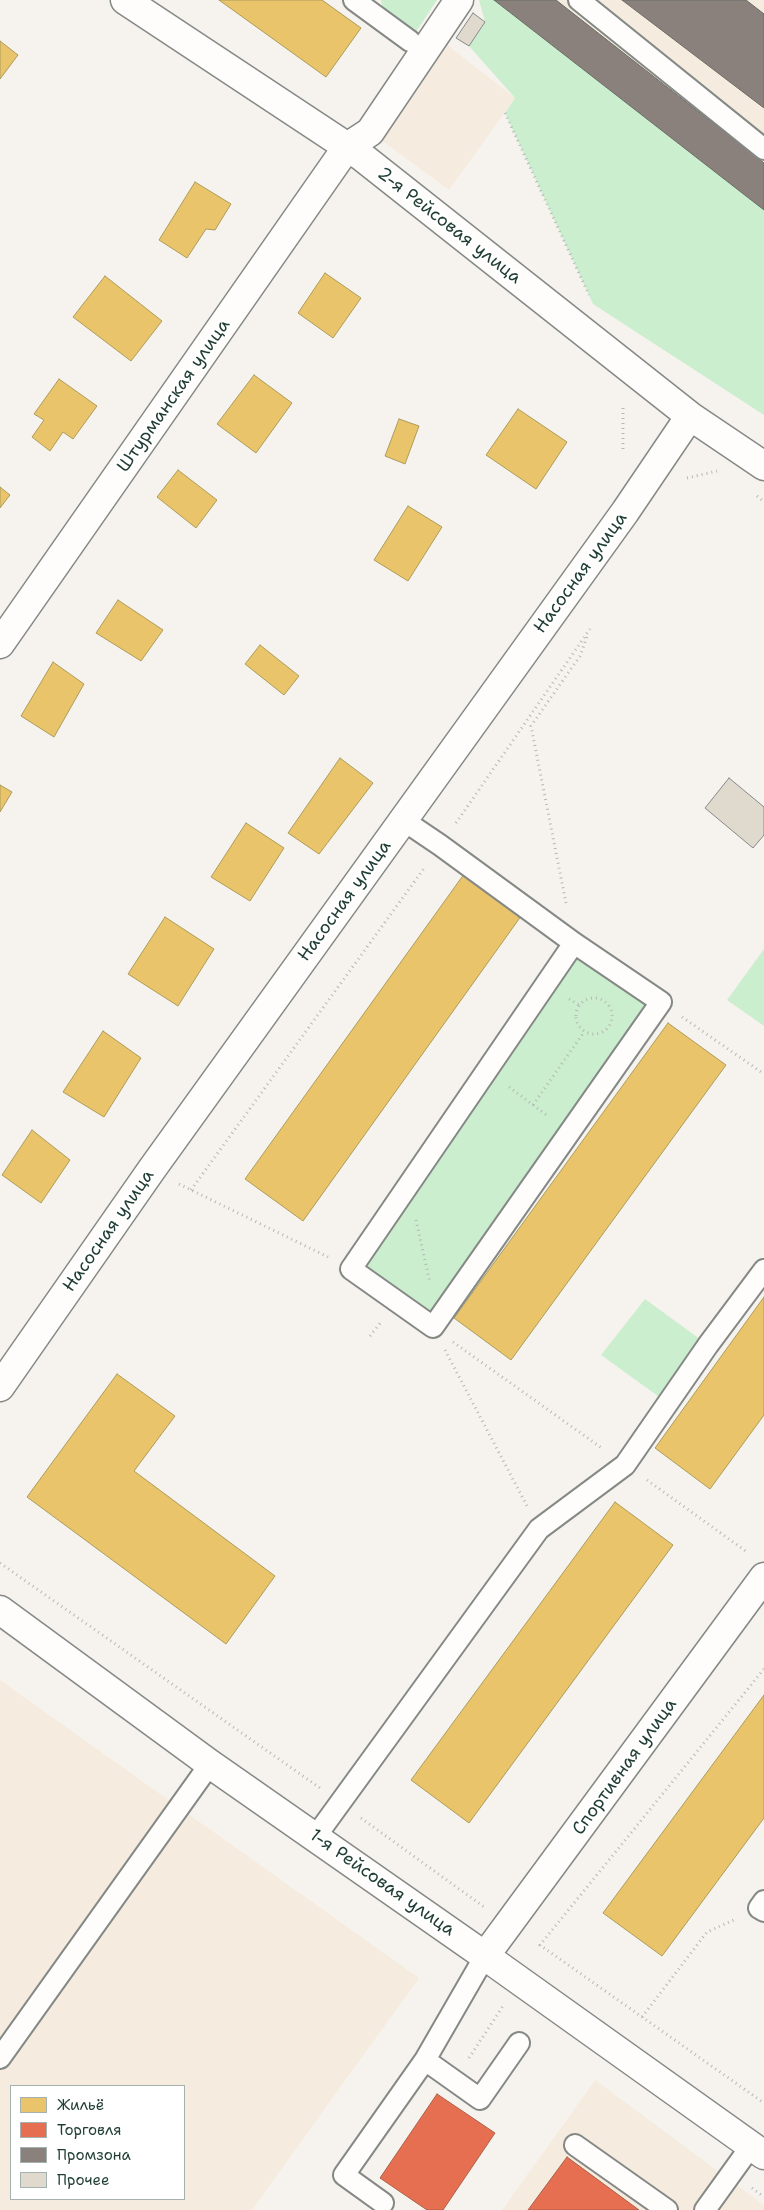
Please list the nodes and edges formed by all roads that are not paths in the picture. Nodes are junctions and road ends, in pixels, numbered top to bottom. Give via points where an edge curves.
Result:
1 (125, 0) edge
2 (354, 0) edge
3 (460, 0) edge
4 (579, 0) edge
5 (410, 41) dead end
6 (347, 147) junction
7 (764, 149) edge
8 (690, 416) junction
9 (764, 466) edge
10 (0, 644) edge
11 (403, 820) junction
12 (574, 943) junction
13 (764, 1270) edge
14 (0, 1387) edge
15 (763, 1582) edge
16 (0, 1610) edge
17 (210, 1764) junction
18 (316, 1836) junction
19 (485, 1956) junction
20 (519, 2043) dead end
21 (0, 2058) edge
22 (426, 2060) junction
23 (575, 2145) dead end
24 (757, 2150) edge
25 (383, 2203) dead end
26 (667, 2210) edge
27 (705, 2210) edge

1 - 6 street, 2-я Рейсовая улица
2 - 5 lane
3 - 6 street via 370,132
4 - 7 lane
6 - 8 street, 2-я Рейсовая улица
6 - 10 street, Штурманская улица
8 - 9 street, 2-я Рейсовая улица
8 - 11 street, Насосная улица via 625,512
11 - 12 lane
11 - 14 street, Насосная улица
12 - 12 lane via 351,1269 436,1324 661,1002
13 - 18 lane via 625,1465 539,1528
15 - 19 street, Спортивная улица
16 - 17 street, 1-я Рейсовая улица
17 - 18 street, 1-я Рейсовая улица
17 - 21 lane
18 - 19 street, 1-я Рейсовая улица
19 - 22 lane
19 - 24 street, 1-я Рейсовая улица
20 - 22 lane via 480,2099
22 - 25 lane via 344,2175
23 - 26 lane
24 - 27 lane

